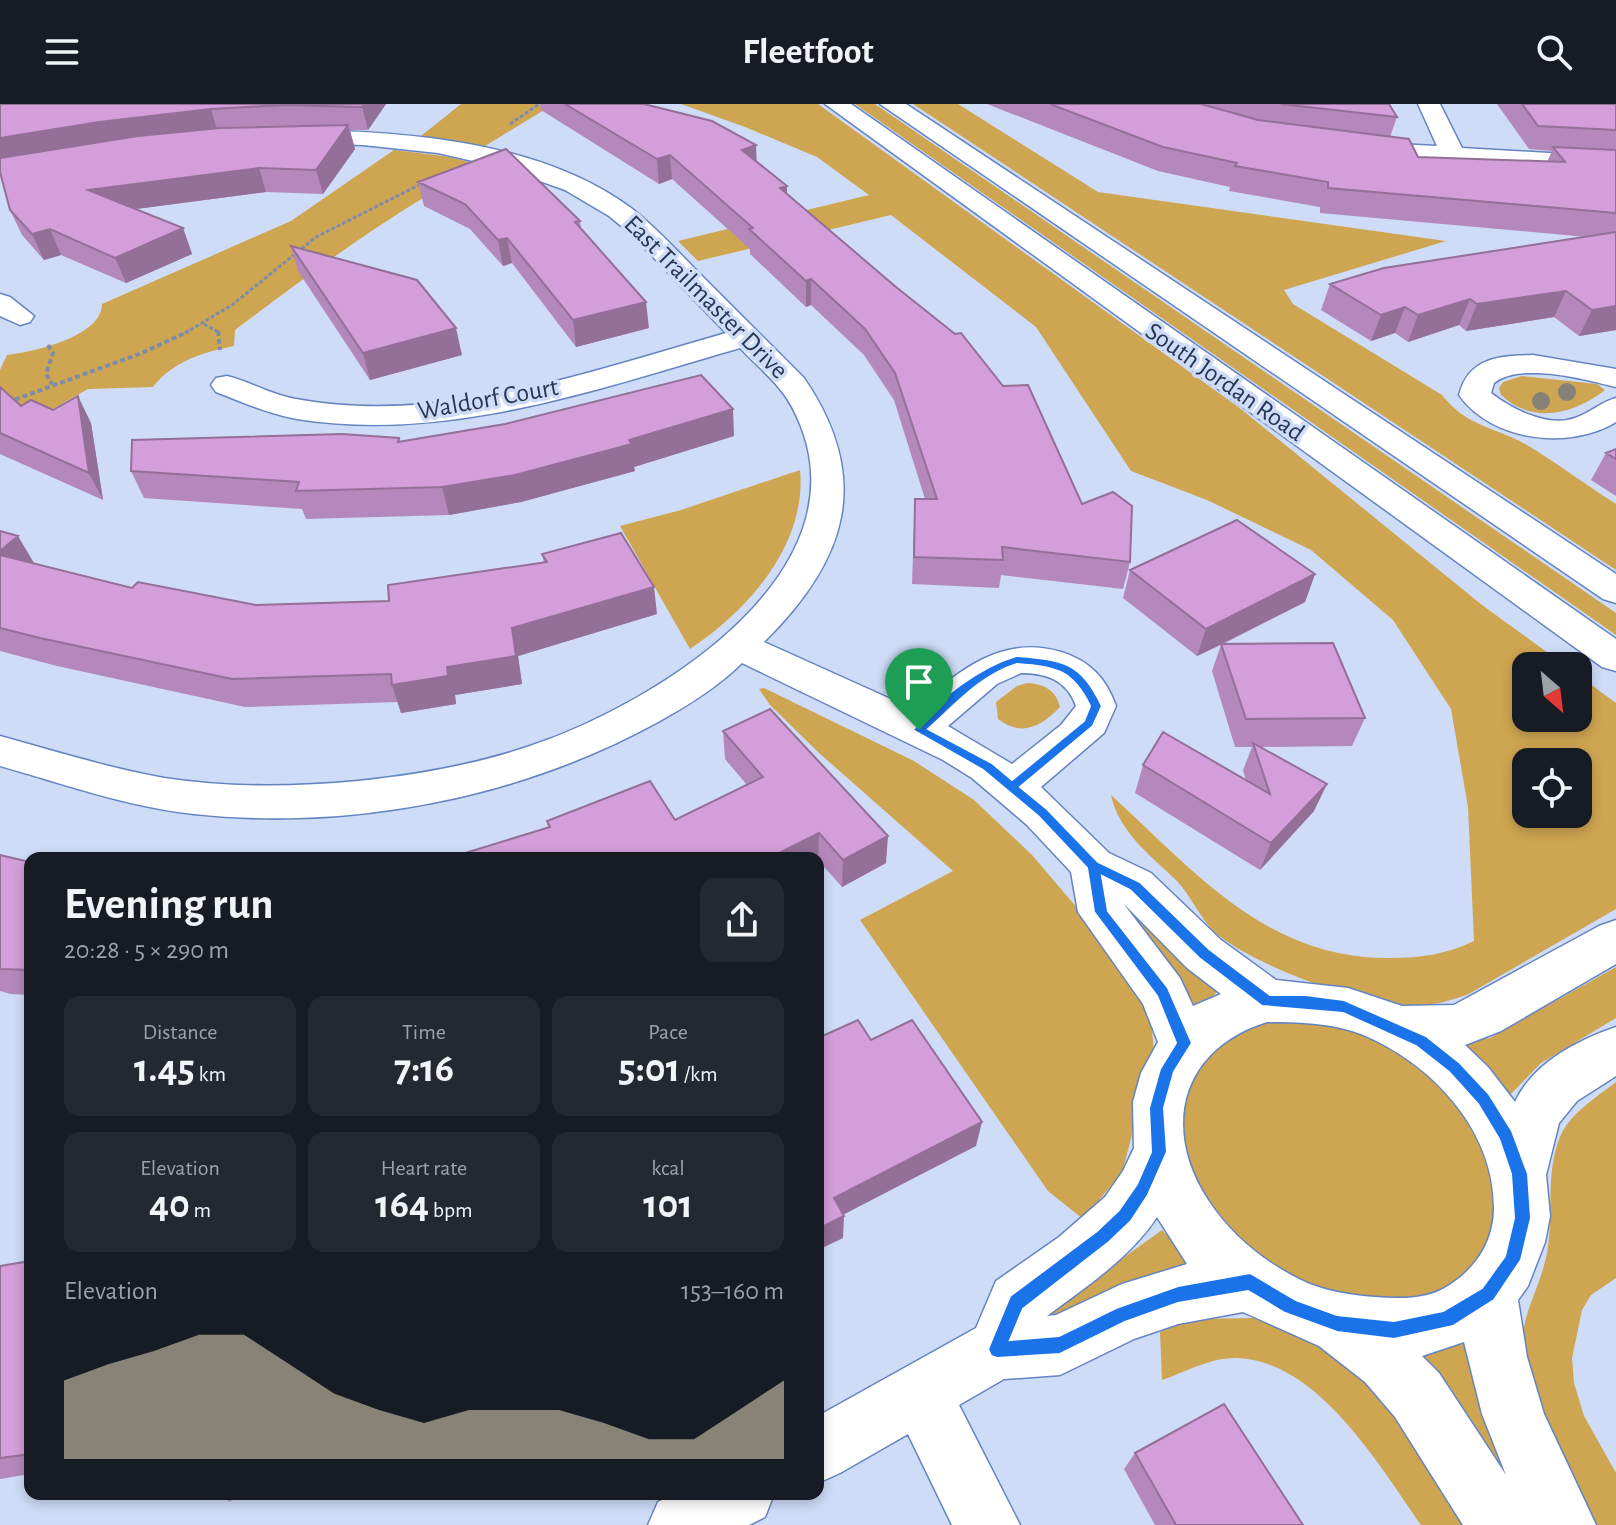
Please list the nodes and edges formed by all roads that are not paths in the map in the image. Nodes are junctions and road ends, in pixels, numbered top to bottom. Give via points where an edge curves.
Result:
1 (836, 104) edge
2 (891, 104) edge
3 (1429, 104) edge
4 (264, 137) edge
5 (1329, 146) edge
6 (1453, 155) junction
7 (1616, 164) edge
8 (746, 337) junction
9 (1616, 378) edge
10 (227, 385) dead end
11 (1616, 408) edge
12 (1616, 591) edge
13 (739, 646) junction
14 (1616, 658) edge
15 (919, 730) junction
16 (0, 751) edge
17 (1012, 787) junction
18 (1093, 866) junction
19 (1616, 940) edge
20 (1267, 1001) junction
21 (1398, 1028) junction
22 (1184, 1043) junction
23 (1616, 1049) edge
24 (1159, 1152) junction
25 (1519, 1174) junction
26 (1250, 1282) junction
27 (1488, 1294) junction
28 (1337, 1323) junction
29 (997, 1349) junction
30 (920, 1394) junction
31 (824, 1448) edge
32 (730, 1500) edge
33 (681, 1525) edge
34 (987, 1525) edge
35 (1501, 1525) edge
36 (1563, 1525) edge

1 - 14 street, South Jordan Road
2 - 12 street, South Jordan Road
3 - 6 street
4 - 8 street, East Trailmaster Drive via 421,144 558,178 605,202 641,229
5 - 6 street
6 - 7 street
8 - 10 street, Waldorf Court via 552,390 433,411 353,414 297,409
8 - 13 street, East Trailmaster Drive via 793,385 815,418 828,460 829,492 823,528 806,562 778,604
9 - 11 street via 1508,364 1489,369 1475,386 1475,395 1485,405 1538,427 1584,427
13 - 15 street
13 - 16 street, East Trailmaster Drive via 653,707 581,741 477,777 397,792 281,801 182,795
15 - 17 street via 973,757
15 - 17 street via 993,667 1035,660 1072,671 1096,706 1089,723
17 - 18 street
18 - 20 street via 1135,886 1204,954
18 - 22 street via 1101,912 1163,993
19 - 21 street via 1483,1016 1455,1027
20 - 21 street via 1344,1007
20 - 22 street via 1207,1023
21 - 25 street via 1454,1068 1484,1099 1506,1136
22 - 24 street via 1167,1069 1157,1108
23 - 25 street via 1551,1089 1530,1123
24 - 26 street via 1176,1198 1207,1244
24 - 29 street via 1125,1216 1017,1302
25 - 27 street via 1523,1218 1512,1260
26 - 28 street via 1291,1307
26 - 29 street via 1178,1295 1122,1314 1060,1345
27 - 28 street via 1446,1319 1394,1330
27 - 36 street via 1491,1342 1509,1406
28 - 35 street via 1386,1361 1417,1395
29 - 30 street
30 - 31 street
30 - 34 street
32 - 33 street

